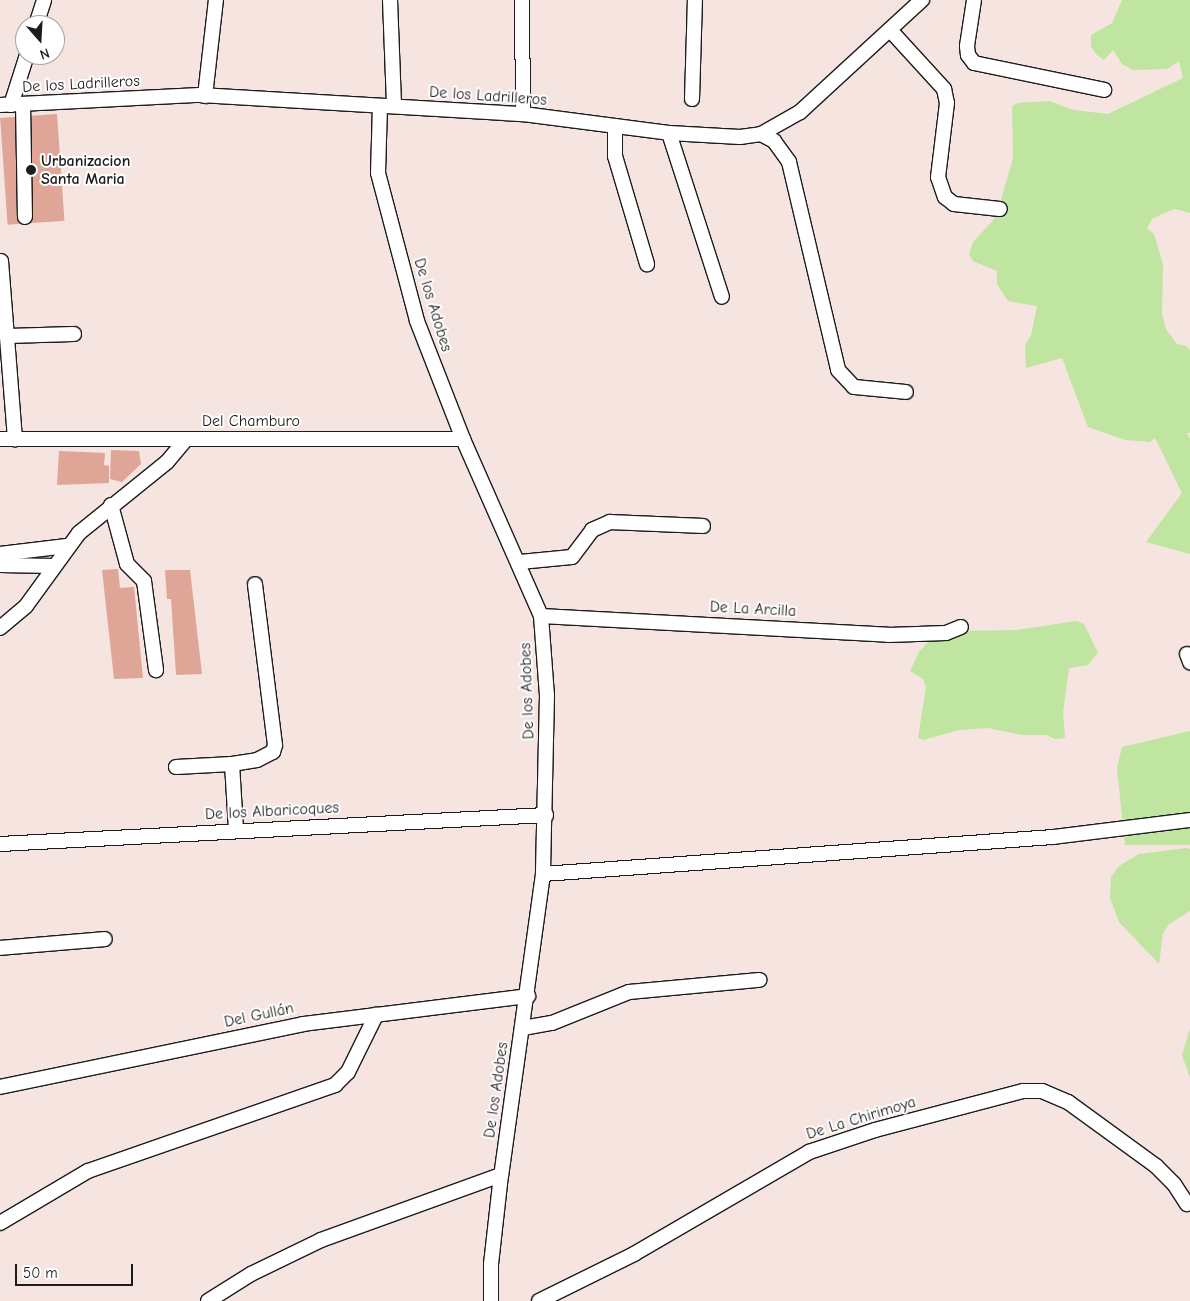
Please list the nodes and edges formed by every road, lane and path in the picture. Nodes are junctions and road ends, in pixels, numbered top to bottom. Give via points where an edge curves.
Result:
1 (44, 0) edge
2 (216, 0) edge
3 (390, 0) edge
4 (522, 0) edge
5 (695, 0) edge
6 (922, 0) edge
7 (974, 0) edge
8 (39, 15) edge
9 (890, 31) junction
10 (24, 65) edge
11 (1104, 90) dead end
12 (204, 96) junction
13 (692, 99) dead end
14 (11, 105) edge
15 (387, 106) junction
16 (523, 114) junction
17 (614, 126) junction
18 (669, 133) junction
19 (761, 134) junction
20 (1000, 209) dead end
21 (25, 217) dead end
22 (1, 261) dead end
23 (646, 264) dead end
24 (722, 297) dead end
25 (74, 334) dead end
26 (7, 336) junction
27 (906, 392) dead end
28 (0, 439) edge
29 (15, 439) junction
30 (186, 439) junction
31 (463, 439) junction
32 (111, 505) junction
33 (702, 526) dead end
34 (67, 546) junction
35 (0, 554) edge
36 (520, 562) junction
37 (0, 565) edge
38 (54, 566) junction
39 (255, 584) dead end
40 (541, 616) junction
41 (961, 627) dead end
42 (0, 628) edge
43 (156, 670) dead end
44 (232, 764) junction
45 (176, 767) dead end
46 (546, 815) junction
47 (1190, 820) edge
48 (236, 830) junction
49 (0, 844) edge
50 (543, 874) junction
51 (106, 939) dead end
52 (0, 948) edge
53 (759, 980) dead end
54 (528, 996) junction
55 (376, 1015) junction
56 (523, 1028) junction
57 (0, 1087) edge
58 (501, 1175) junction
59 (1187, 1204) dead end
60 (0, 1223) edge
61 (208, 1301) edge
62 (491, 1301) edge
63 (539, 1301) edge

1 - 8 street
2 - 12 street
3 - 15 street, De los Adobes
4 - 16 street
5 - 13 street
6 - 9 street, De los Ladrilleros
7 - 11 street via 967,46 968,55 974,63
9 - 19 street, De los Ladrilleros via 800,112
9 - 20 street via 944,89 947,103 938,177 945,197 954,204
10 - 14 street
12 - 14 street, De los Ladrilleros
12 - 15 street, De los Ladrilleros
14 - 21 street
15 - 16 street, De los Ladrilleros
15 - 31 street, De los Adobes via 376,149 384,196 417,321
16 - 17 street, De los Ladrilleros
17 - 18 street, De los Ladrilleros
17 - 23 street via 615,156
18 - 19 street, De los Ladrilleros via 740,137
18 - 24 street
19 - 27 street via 774,141 789,162 838,370 854,387
22 - 26 street
25 - 26 street
26 - 29 street
28 - 29 street
29 - 30 street
30 - 31 street, Del Chamburo
30 - 32 street, Del Chamburo via 167,462
31 - 36 street, De los Adobes
32 - 34 street, Del Chamburo
32 - 43 street via 127,564 144,581
33 - 36 street via 610,522 592,530 572,557
34 - 35 street
34 - 38 street, Del Chamburo
36 - 40 street, De los Adobes
37 - 38 street
38 - 42 street, Del Chamburo via 26,606
39 - 44 street via 275,745 267,757
40 - 41 street, De La Arcilla via 888,635 946,634
40 - 46 street, De los Adobes via 548,695
44 - 45 street
44 - 48 street
46 - 48 street, De los Albaricoques
46 - 50 street, De los Adobes
47 - 50 street via 1053,837
48 - 49 street, De los Albaricoques
50 - 54 street, De los Adobes
51 - 52 street
53 - 56 street via 629,992 552,1023
54 - 55 street, Del Gullán
54 - 56 street, De los Adobes
55 - 57 street, Del Gullán via 303,1024
55 - 60 street via 348,1072 335,1085 88,1171
56 - 58 street, De los Adobes
58 - 61 street via 321,1240 251,1274
58 - 62 street, De los Adobes via 491,1264
59 - 63 street, De La Chirimoya via 1174,1184 1156,1166 1068,1102 1042,1091 1022,1091 875,1130 808,1152 634,1254

